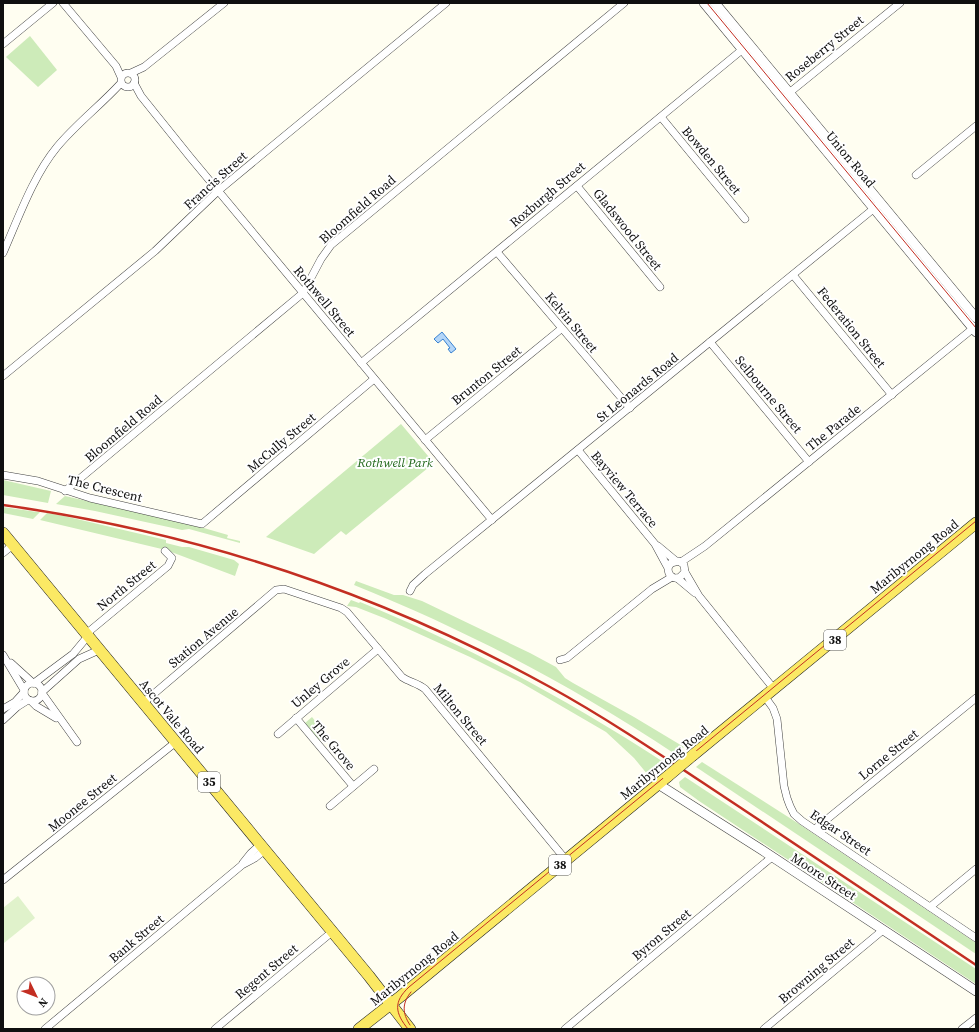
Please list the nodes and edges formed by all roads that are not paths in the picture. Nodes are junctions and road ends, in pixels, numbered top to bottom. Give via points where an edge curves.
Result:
1 (53, 3) edge
2 (63, 3) edge
3 (224, 3) edge
4 (446, 3) edge
5 (624, 3) edge
6 (704, 3) edge
7 (715, 3) edge
8 (900, 3) edge
9 (3, 44) edge
10 (746, 47) junction
11 (128, 80) junction
12 (786, 95) junction
13 (661, 117) junction
14 (976, 126) edge
15 (916, 175) dead end
16 (577, 186) junction
17 (218, 191) junction
18 (878, 205) junction
19 (745, 218) dead end
20 (497, 252) junction
21 (3, 253) edge
22 (793, 275) junction
23 (660, 287) dead end
24 (303, 294) junction
25 (976, 318) edge
26 (975, 328) edge
27 (561, 329) junction
28 (710, 342) junction
29 (361, 363) junction
30 (3, 376) edge
31 (374, 379) junction
32 (892, 395) junction
33 (630, 408) junction
34 (425, 440) junction
35 (578, 450) junction
36 (809, 462) junction
37 (3, 475) edge
38 (65, 491) junction
39 (492, 520) junction
40 (202, 524) joint
41 (976, 524) edge
42 (6, 538) edge
43 (655, 544) junction
44 (165, 551) dead end
45 (3, 553) edge
46 (682, 565) junction
47 (671, 574) junction
48 (278, 589) joint
49 (410, 591) dead end
50 (699, 596) junction
51 (87, 635) junction
52 (378, 649) junction
53 (99, 650) junction
54 (4, 656) edge
55 (560, 660) dead end
56 (34, 683) junction
57 (774, 689) junction
58 (24, 691) junction
59 (42, 693) junction
60 (765, 697) junction
61 (976, 698) edge
62 (30, 700) junction
63 (143, 703) junction
64 (3, 709) edge
65 (296, 718) junction
66 (3, 720) edge
67 (61, 721) junction
68 (278, 734) dead end
69 (77, 742) dead end
70 (176, 742) junction
71 (374, 769) dead end
72 (658, 784) junction
73 (353, 786) junction
74 (330, 806) dead end
75 (815, 829) junction
76 (263, 848) junction
77 (772, 857) junction
78 (566, 860) junction
79 (976, 869) edge
80 (3, 880) edge
81 (930, 907) junction
82 (883, 930) junction
83 (332, 932) junction
84 (976, 938) edge
85 (976, 991) edge
86 (390, 1005) junction
87 (976, 1018) edge
88 (366, 1025) edge
89 (45, 1029) edge
90 (214, 1029) edge
91 (359, 1029) edge
92 (410, 1029) edge
93 (564, 1029) edge
94 (764, 1029) edge
95 (962, 1029) edge

1 - 9 street
2 - 11 street, Rothwell Street
3 - 11 street
4 - 17 street, Francis Street
5 - 24 street, Bloomfield Road via 331,245
6 - 10 street, Union Road
7 - 10 street, Union Road
8 - 12 street, Roseberry Street
10 - 12 street, Union Road
10 - 13 street, Roxburgh Street
11 - 17 street, Rothwell Street
11 - 21 street via 71,132 45,163
12 - 18 street, Union Road
13 - 16 street, Roxburgh Street
13 - 19 street, Bowden Street
14 - 15 street
16 - 20 street, Roxburgh Street
16 - 23 street, Gladswood Street
17 - 24 street, Rothwell Street
17 - 30 street, Francis Street via 155,251
18 - 22 street, St Leonards Road
18 - 25 street, Union Road
18 - 26 street, Union Road
20 - 27 street, Kelvin Street
20 - 29 street, Roxburgh Street
22 - 28 street, St Leonards Road
22 - 32 street, Federation Street
24 - 29 street, Rothwell Street
24 - 38 street, Bloomfield Road
26 - 32 street, The Parade
27 - 33 street, Kelvin Street
27 - 34 street, Brunton Street
28 - 33 street, St Leonards Road
28 - 36 street, Selbourne Street
29 - 31 street, Rothwell Street
31 - 34 street, Rothwell Street
31 - 40 street, McCully Street
32 - 36 street, The Parade
33 - 35 street, St Leonards Road
34 - 39 street, Rothwell Street
35 - 39 street, St Leonards Road
35 - 43 street, Bayview Terrace
36 - 46 street, The Parade
37 - 38 street, The Crescent via 38,481
38 - 40 street, The Crescent
39 - 49 street, St Leonards Road via 425,574
41 - 57 main road, Maribyrnong Road / 38
42 - 45 street
42 - 51 main road, Ascot Vale Road / 35
43 - 46 street, Bayview Terrace
43 - 47 street, Bayview Terrace
44 - 51 street, North Street via 172,558 168,566
46 - 47 street via 671,563
46 - 47 street via 682,576
46 - 50 street, Bayview Terrace
47 - 50 street, Bayview Terrace
47 - 55 street via 567,658
48 - 52 street, Milton Street via 341,608
48 - 63 street, Station Avenue
50 - 57 street, Bayview Terrace
51 - 53 main road, Ascot Vale Road / 35
51 - 56 street, North Street via 73,654
52 - 65 street, Unley Grove
52 - 78 street, Milton Street via 405,680 425,689
53 - 59 street via 79,659
53 - 63 main road, Ascot Vale Road / 35
54 - 56 street
54 - 58 street
56 - 58 street via 27,685
56 - 59 street via 39,685
57 - 60 main road, Maribyrnong Road / 38
58 - 62 street
58 - 64 street via 15,702
59 - 62 street via 39,699
59 - 67 street
60 - 72 main road, Maribyrnong Road / 38, bridge
60 - 75 street, Edgar Street via 777,719 784,786 790,806 794,814
61 - 75 street, Lorne Street
62 - 66 street via 17,707
62 - 67 street
63 - 70 main road, Ascot Vale Road / 35
65 - 68 street, Unley Grove
65 - 73 street, The Grove
67 - 69 street
70 - 76 main road, Ascot Vale Road / 35
70 - 80 street, Moonee Street
71 - 73 street, The Grove
72 - 77 street, Moore Street
72 - 78 main road, Maribyrnong Road / 38
73 - 74 street, The Grove
75 - 81 street, Edgar Street
76 - 83 main road, Ascot Vale Road / 35
76 - 89 street, Bank Street via 256,858 242,865
77 - 82 street, Moore Street
77 - 93 street, Byron Street
78 - 86 main road, Maribyrnong Road / 38
79 - 81 street
81 - 84 street, Edgar Street
82 - 85 street, Moore Street
82 - 94 street, Browning Street
83 - 86 main road, Ascot Vale Road / 35
83 - 90 street, Regent Street
86 - 88 main road, Maribyrnong Road / 38
86 - 92 main road, Ascot Vale Road / 35
87 - 95 street
88 - 91 main road, Maribyrnong Road / 38

